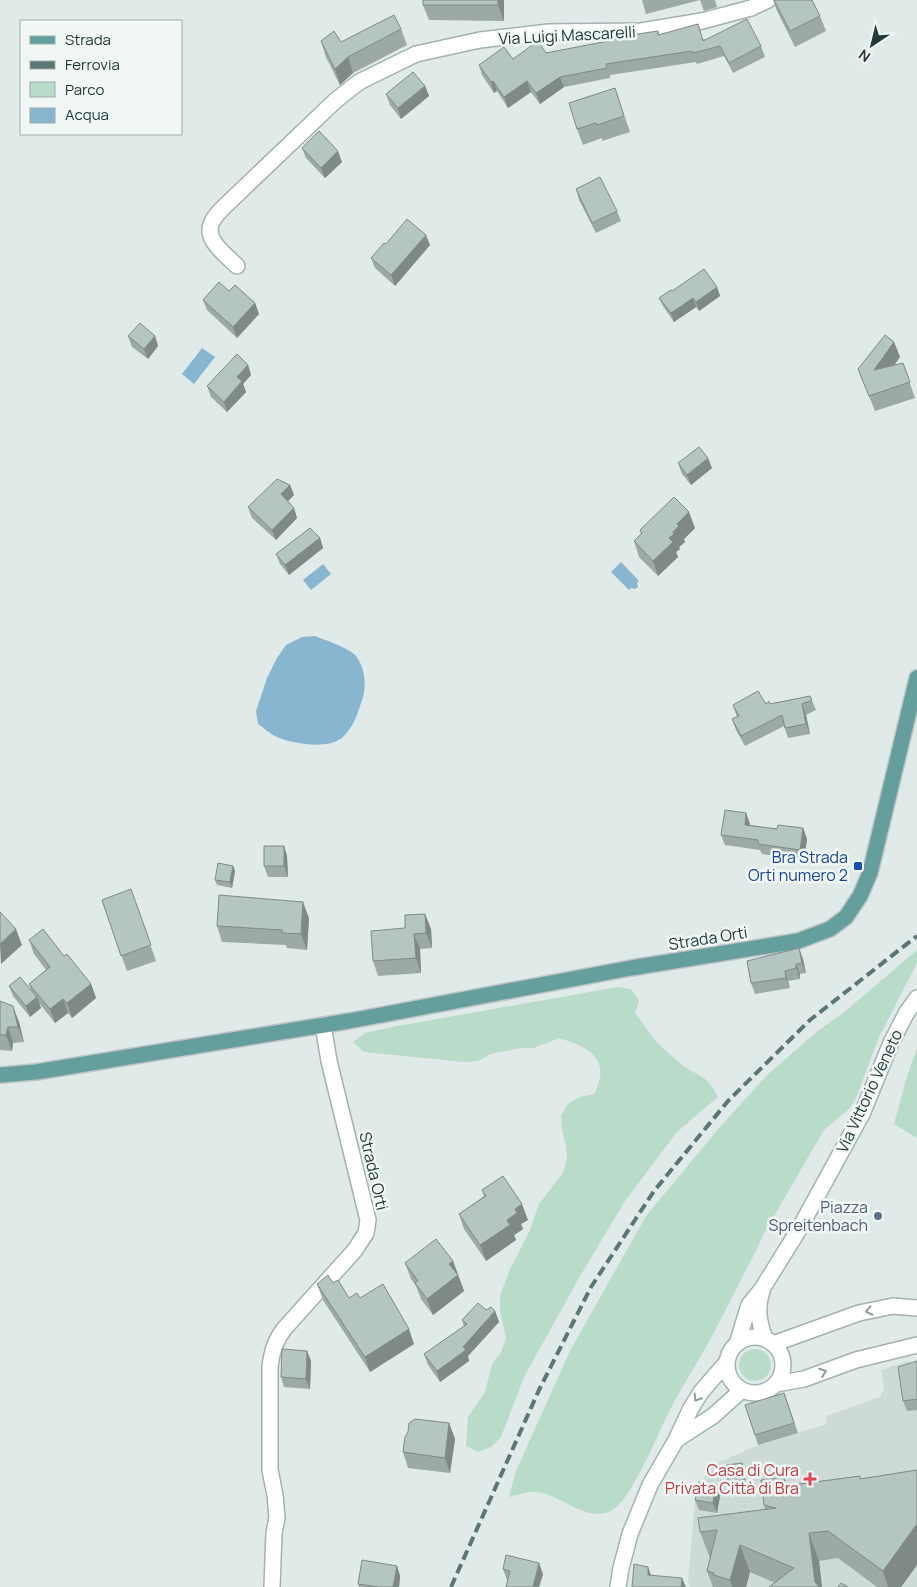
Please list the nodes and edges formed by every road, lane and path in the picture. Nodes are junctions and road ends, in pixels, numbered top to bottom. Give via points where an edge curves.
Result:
1 (768, 0) edge
2 (237, 266) dead end
3 (917, 678) edge
4 (917, 998) edge
5 (324, 1025) junction
6 (0, 1075) edge
7 (762, 1289) junction
8 (917, 1308) edge
9 (769, 1341) junction
10 (737, 1344) junction
11 (917, 1345) edge
12 (727, 1362) junction
13 (776, 1384) junction
14 (742, 1390) junction
15 (676, 1440) junction
16 (272, 1587) edge
17 (618, 1587) edge

1 - 2 street, Via Luigi Mascarelli via 702,21 641,31 549,32 480,40 416,54 386,67 335,101 211,222 209,233 212,240
3 - 5 main road, Strada Orti via 870,873 846,917 830,930 798,941 631,968
4 - 7 street, Via Vittorio Veneto via 891,1043 862,1114
5 - 6 main road, Strada Orti via 36,1072
5 - 16 street, Strada Orti via 329,1062 368,1220 366,1233 354,1250 284,1329 272,1351 270,1470 277,1518
7 - 9 street, Via Vittorio Veneto via 758,1319
7 - 10 street, Via Vittorio Veneto via 749,1305
8 -> 9 street via 893,1306 859,1313
9 - 10 street via 750,1337
9 - 13 street via 779,1350 782,1359 783,1368
10 - 12 street
13 -> 11 street via 804,1379 856,1360
12 - 14 street via 730,1378
12 -> 15 street via 701,1392
13 - 14 street via 760,1393
14 - 15 street via 713,1416
15 - 17 street via 650,1485 630,1534

